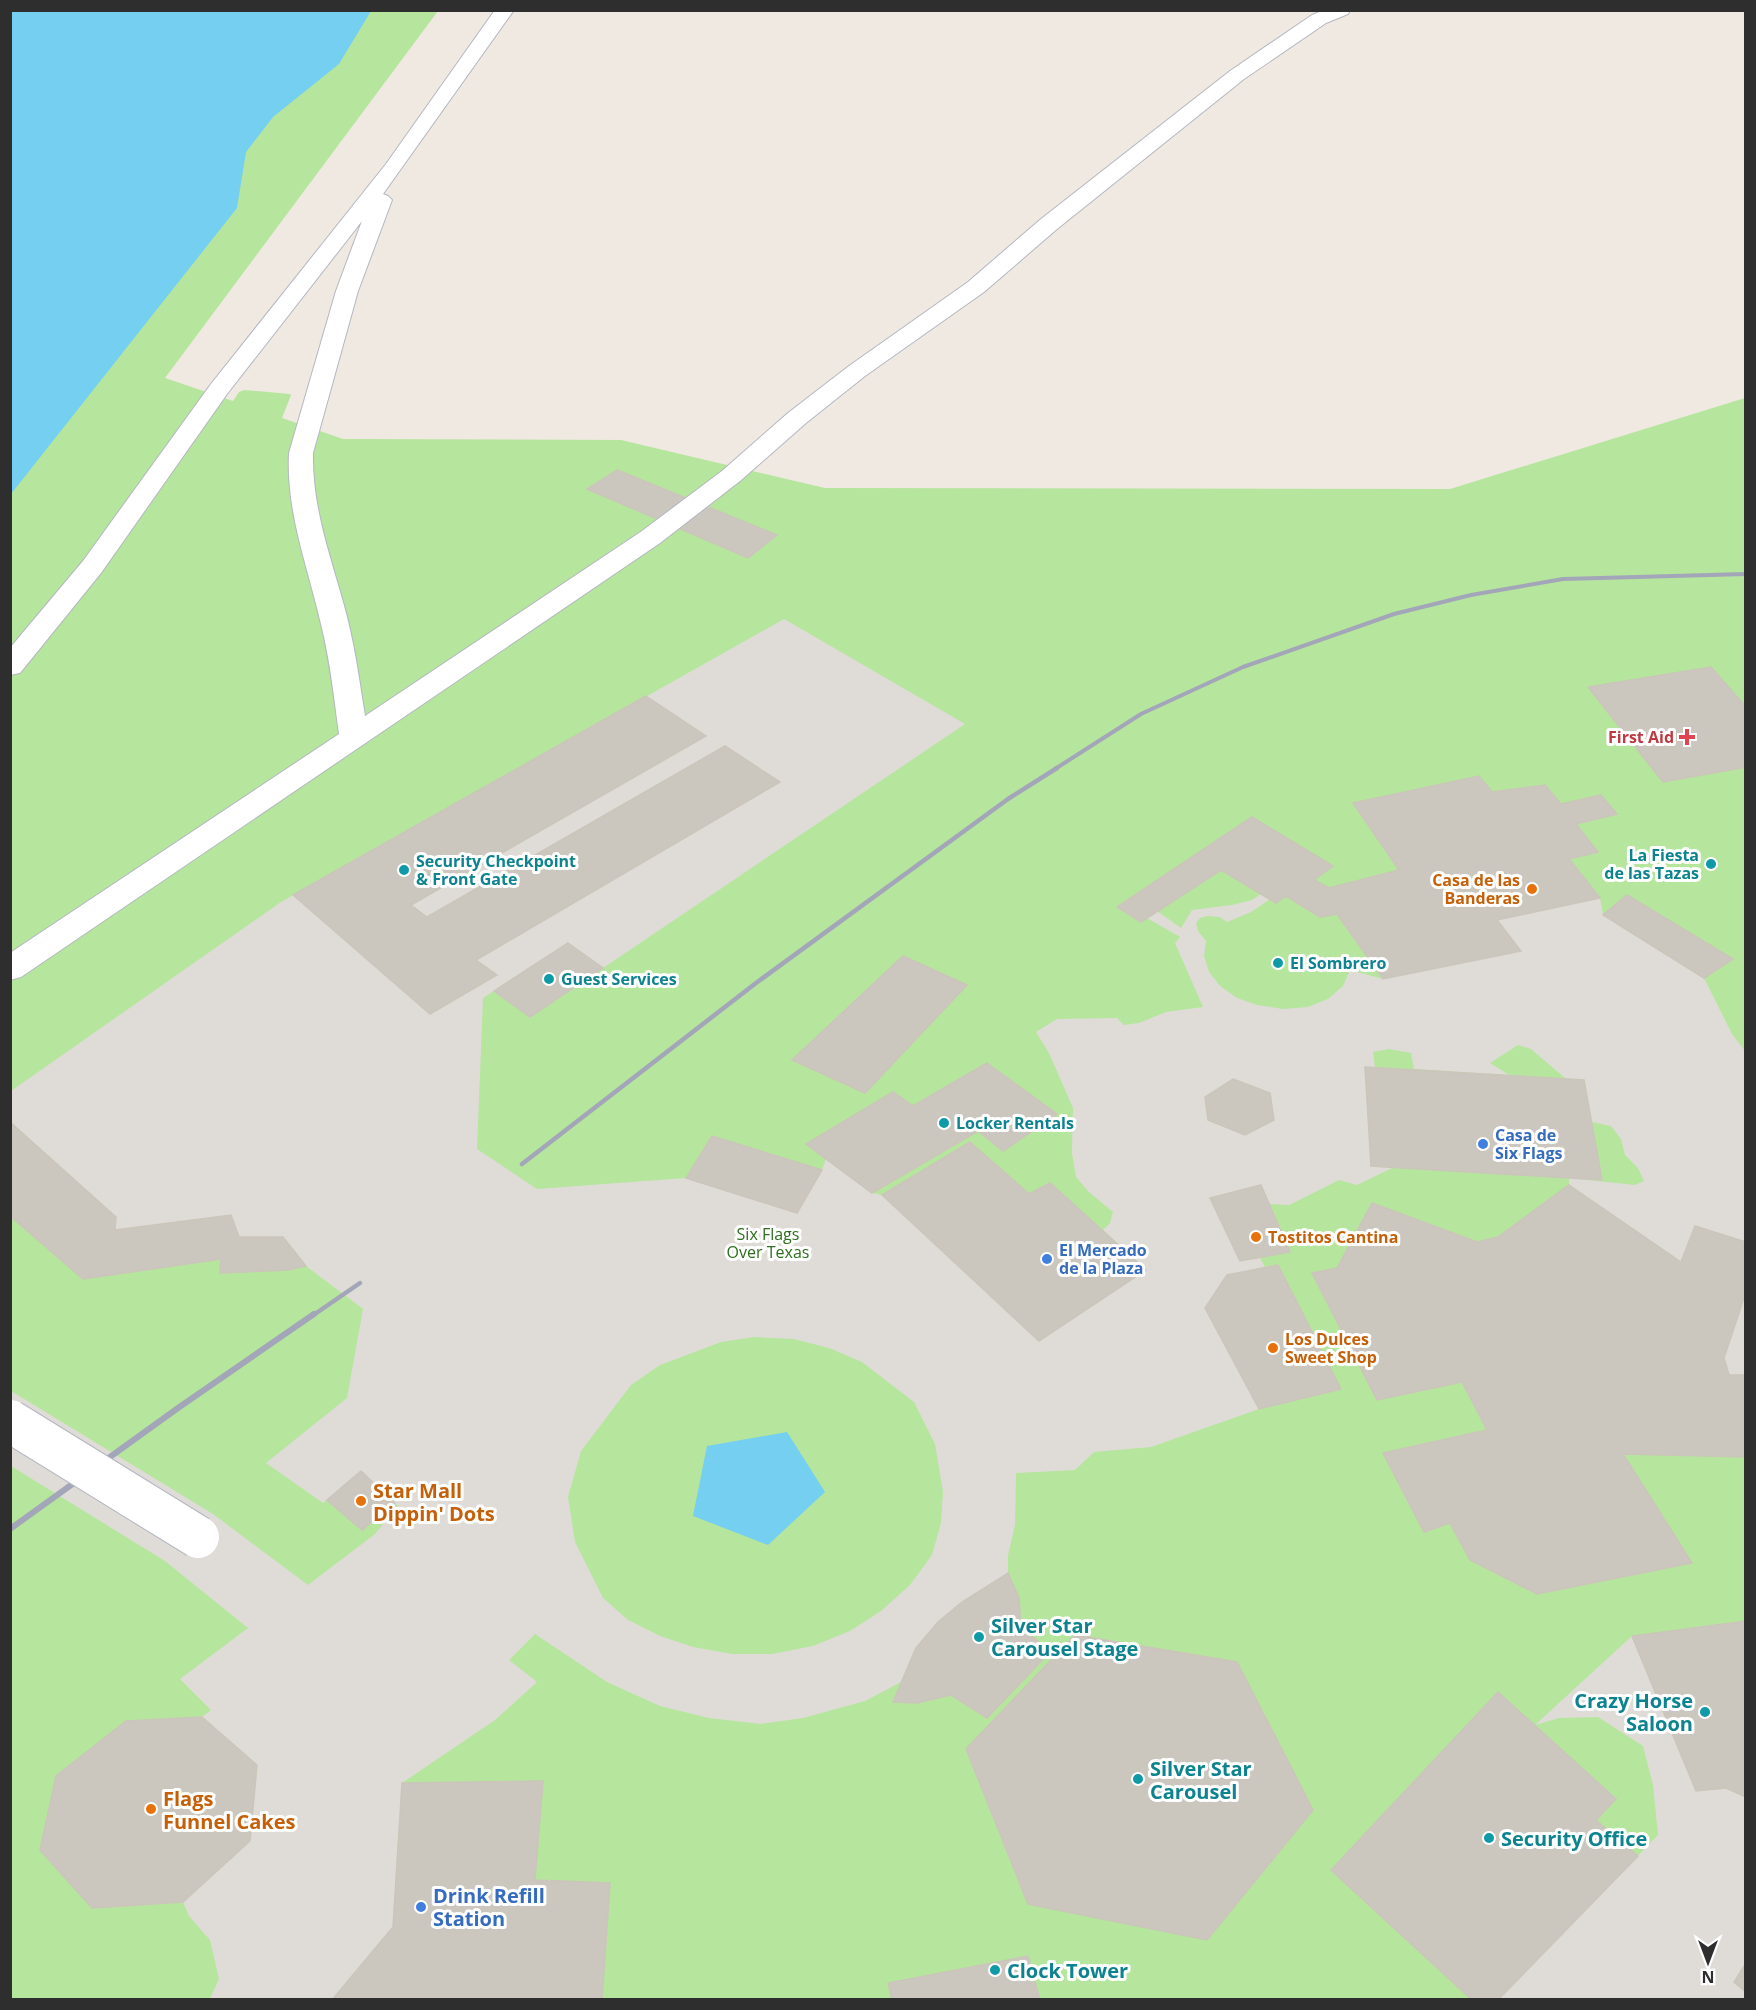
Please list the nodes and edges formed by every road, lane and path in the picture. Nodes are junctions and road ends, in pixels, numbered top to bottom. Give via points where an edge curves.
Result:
1 (505, 10) edge
2 (1341, 10) edge
3 (393, 168) junction
4 (10, 667) edge
5 (354, 737) junction
6 (10, 969) edge
7 (10, 1421) edge
8 (198, 1537) dead end

1 - 3 street
2 - 5 street via 1319,19 1237,75 976,287 857,371 651,537
3 - 4 street via 219,389 92,567
3 - 5 street via 347,291 300,466 304,511 335,624
5 - 6 street
7 - 8 street, bridge

